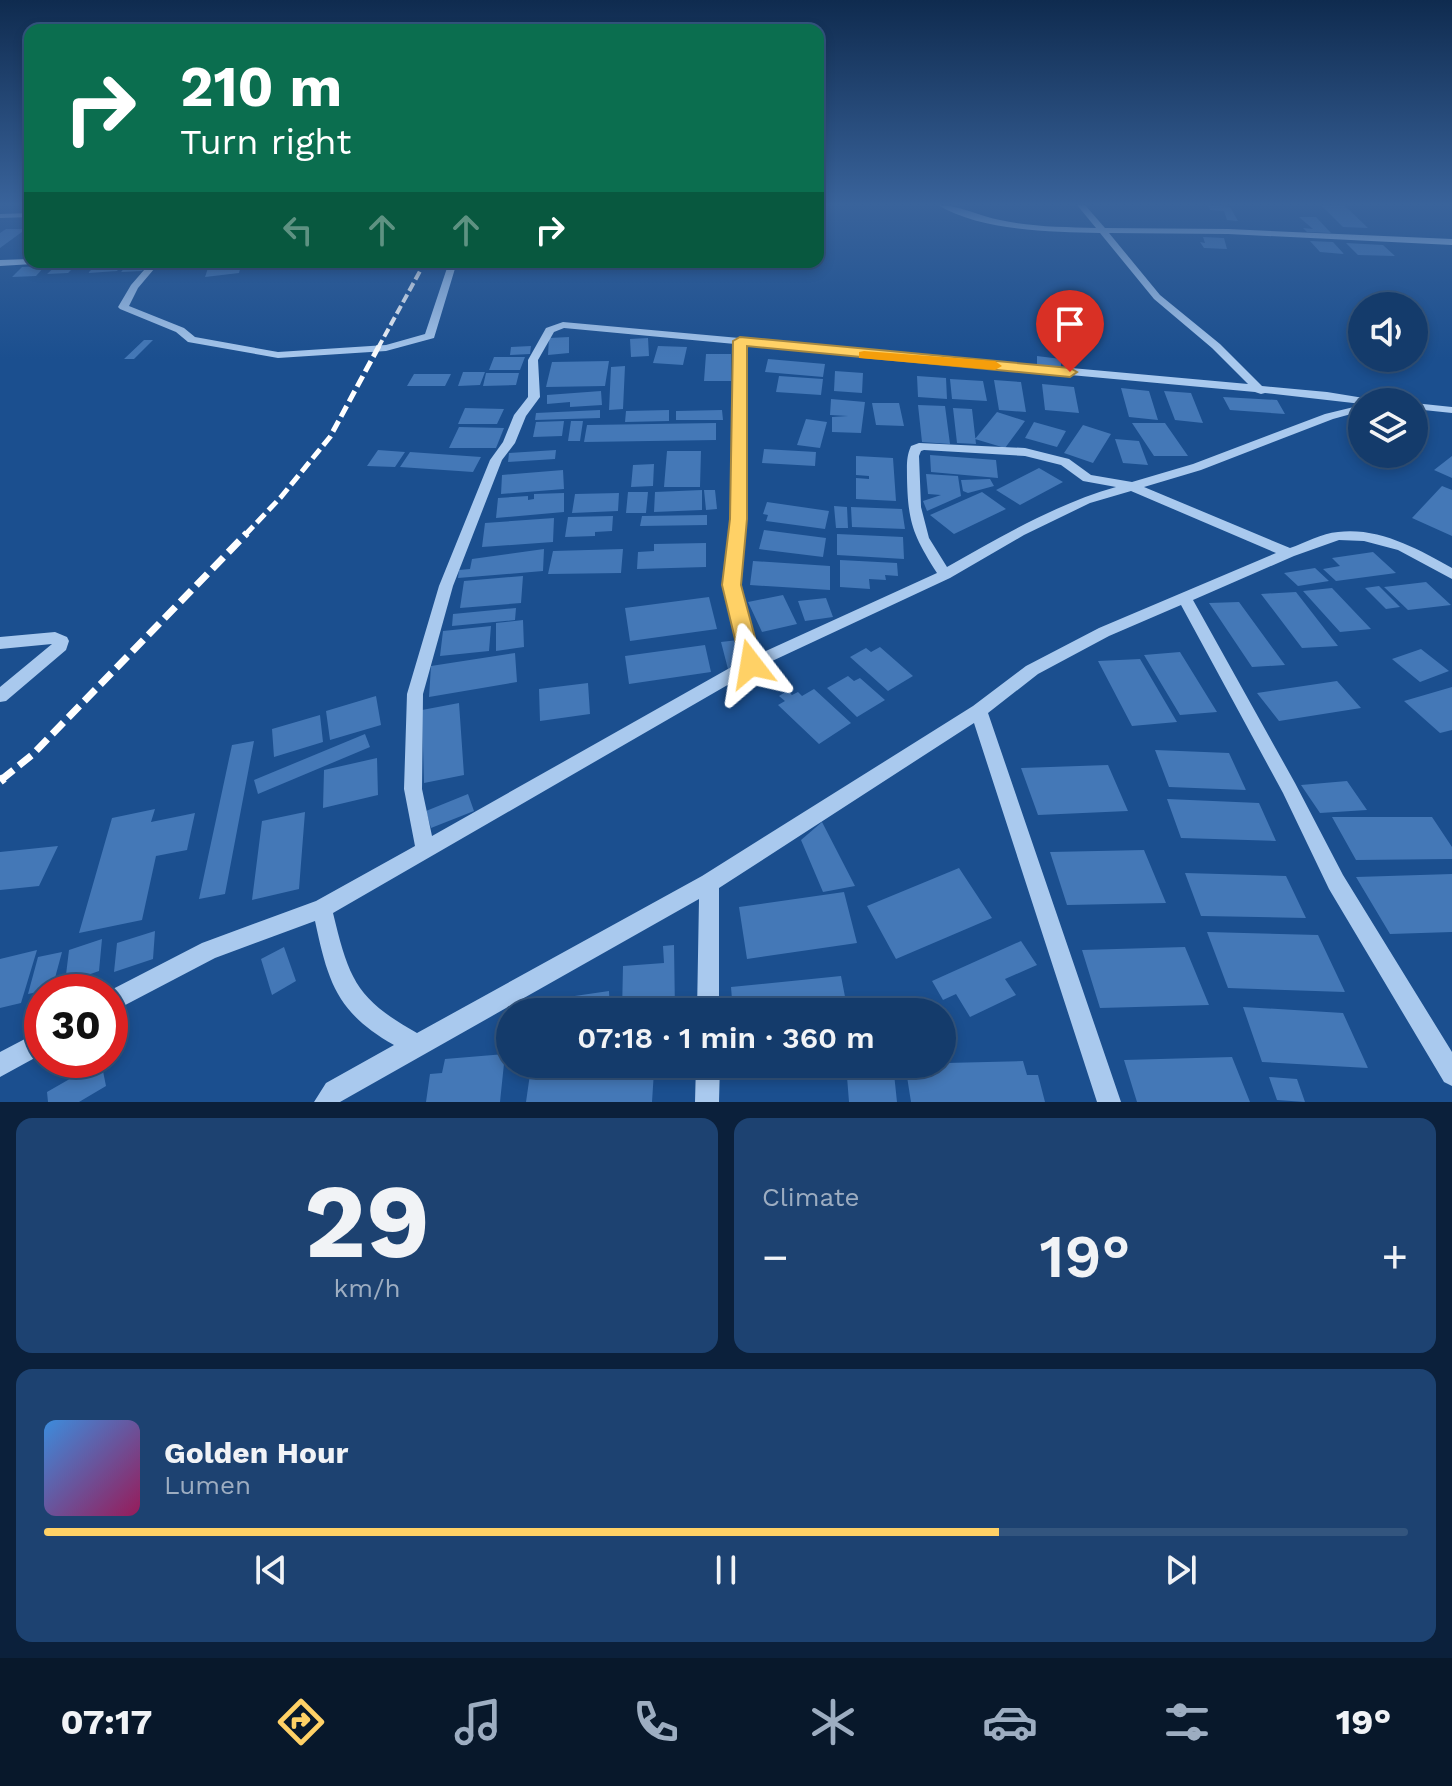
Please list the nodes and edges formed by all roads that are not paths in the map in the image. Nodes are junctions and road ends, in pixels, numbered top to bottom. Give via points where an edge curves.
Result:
1 (1122, 256) edge
2 (24, 262) edge
3 (0, 263) edge
4 (151, 268) edge
5 (451, 268) edge
6 (740, 341) junction
7 (1261, 391) junction
8 (1348, 398) edge
9 (1428, 407) edge
10 (1452, 410) edge
11 (1348, 411) edge
12 (1129, 485) junction
13 (1289, 553) junction
14 (1452, 574) edge
15 (945, 575) junction
16 (1185, 598) junction
17 (0, 643) edge
18 (751, 664) junction
19 (0, 696) edge
20 (979, 711) junction
21 (425, 849) junction
22 (709, 883) junction
23 (322, 909) junction
24 (128, 993) edge
25 (708, 998) edge
26 (418, 1046) junction
27 (24, 1051) edge
28 (0, 1065) edge
29 (1452, 1074) edge
30 (708, 1078) edge
31 (326, 1102) edge
32 (707, 1102) edge
33 (1109, 1102) edge

1 - 7 street via 1157,297
2 - 3 street
4 - 5 street via 123,307 192,340 278,355 386,348 430,336
6 - 7 street
6 - 18 street via 739,519 732,585
6 - 21 street via 563,325 550,330 533,360 534,397 496,460 446,586 415,694 413,789
7 - 8 street
9 - 10 street
11 - 12 street via 1197,467
12 - 13 street
12 - 15 street via 1019,532
12 - 15 street via 1087,478 1065,462 1025,452 933,445 915,449 914,507 922,538
13 - 14 street via 1338,536 1364,537 1403,547
13 - 16 street
15 - 18 street
16 - 20 street via 1032,670
16 - 29 street via 1336,882
17 - 19 street via 61,641
18 - 21 street
20 - 22 street
20 - 33 street
21 - 23 street
22 - 25 street
22 - 26 street
23 - 24 street via 209,950
23 - 26 street via 343,988 360,1011
26 - 31 street via 334,1091
27 - 28 street
30 - 32 street

